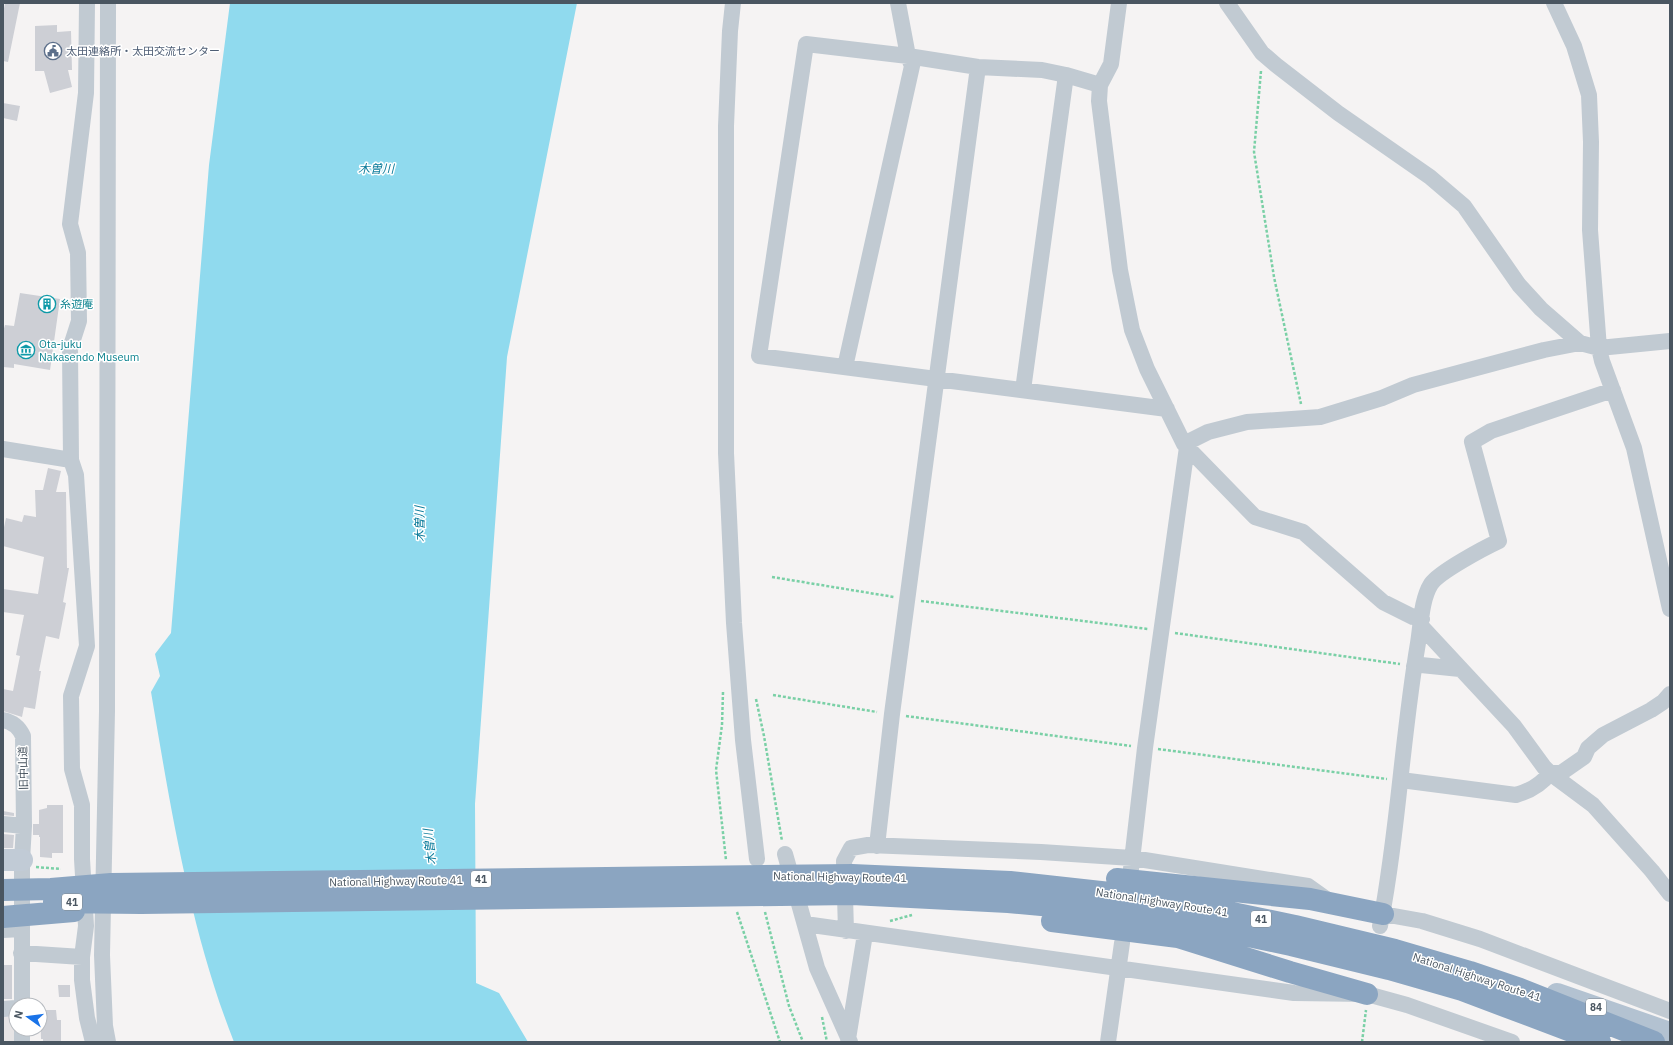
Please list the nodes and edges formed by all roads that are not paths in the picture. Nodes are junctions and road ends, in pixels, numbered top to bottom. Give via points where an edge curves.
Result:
1 (87, 3) edge
2 (108, 3) edge
3 (733, 3) edge
4 (898, 3) edge
5 (1119, 3) edge
6 (1227, 3) edge
7 (1554, 3) edge
8 (908, 56) junction
9 (978, 67) junction
10 (1066, 75) junction
11 (1100, 84) junction
12 (1670, 341) edge
13 (1580, 343) junction
14 (1600, 348) junction
15 (845, 367) junction
16 (936, 379) junction
17 (1022, 390) junction
18 (1613, 390) junction
19 (1166, 409) junction
20 (1185, 445) junction
21 (3, 449) edge
22 (71, 460) junction
23 (1670, 609) edge
24 (1422, 623) junction
25 (1414, 666) junction
26 (1460, 669) junction
27 (1670, 694) edge
28 (3, 720) edge
29 (1550, 773) junction
30 (1401, 780) junction
31 (3, 824) edge
32 (24, 826) junction
33 (876, 846) junction
34 (785, 854) road end
35 (757, 859) dead end
36 (16, 862) edge
37 (1132, 864) junction
38 (3, 881) edge
39 (1010, 882) junction
40 (111, 884) junction
41 (852, 885) junction
42 (3, 890) edge
43 (1670, 894) edge
44 (905, 896) junction
45 (3, 903) edge
46 (141, 903) junction
47 (1334, 904) junction
48 (3, 917) edge
49 (1381, 920) junction
50 (805, 924) junction
51 (21, 929) junction
52 (3, 930) edge
53 (846, 931) junction
54 (865, 934) junction
55 (1122, 943) dead end
56 (21, 953) junction
57 (82, 957) junction
58 (1118, 969) junction
59 (1520, 989) junction
60 (1367, 994) junction
61 (22, 997) edge
62 (1670, 1021) edge
63 (849, 1040) edge
64 (93, 1042) edge
65 (108, 1042) edge
66 (1108, 1042) edge
67 (1512, 1042) edge
68 (1600, 1042) edge
69 (1654, 1042) edge

1 - 22 street via 86,93 70,224 78,253 79,321 70,349
2 - 65 street via 107,712 102,955
3 - 35 street via 726,126 726,453 742,732
4 - 8 street
5 - 11 street via 1111,64
6 - 13 street via 1262,53 1276,65 1338,113 1430,177 1464,206 1519,285
7 - 14 street via 1574,46 1589,95 1590,230
8 - 9 street
8 - 15 street via 912,66
8 - 15 street via 806,44 759,356
9 - 10 street via 1042,70
9 - 16 street
10 - 11 street
10 - 17 street
11 - 19 street via 1099,101 1120,270 1132,330
12 - 14 street
13 - 14 street
13 - 20 street via 1413,384 1382,398 1327,415 1247,422 1208,432
14 - 18 street
15 - 16 street
16 - 17 street
16 - 33 street
17 - 19 street
18 - 23 street via 1634,448
18 - 24 street via 1491,431 1472,442 1500,541 1436,578 1424,601
19 - 20 street
20 - 24 street via 1255,517 1304,532 1383,602
20 - 37 street
21 - 22 street
22 - 57 street via 76,475 87,646 71,696 72,769 82,805 86,926
24 - 25 street
24 - 26 street
25 - 26 street
25 - 30 street
26 - 29 street via 1514,726
27 - 29 street via 1651,710 1603,735 1588,748 1584,757 1561,773
28 - 32 street, 旧中山道 via 16,725 23,736
29 - 30 street via 1531,790 1516,796
29 - 43 street via 1592,805
30 - 49 street
31 - 32 street
32 - 36 street, 旧中山道
33 - 37 street via 1042,852
33 - 53 street via 851,848 844,861
34 - 50 street
36 - 51 street, 旧中山道
37 - 47 street via 1308,886
38 - 40 highway
39 - 41 highway, National Highway Route 41 / 41
39 - 47 highway via 1051,876 1118,880 1310,899
39 - 59 highway, National Highway Route 41 / 41 via 1194,905 1295,926 1395,950
40 - 41 highway, National Highway Route 41 / 41
40 - 42 highway, National Highway Route 41 / 41
41 - 44 highway, National Highway Route 41 / 41
41 - 46 highway, National Highway Route 41 / 41
44 - 60 highway via 924,904 1178,937
44 - 68 highway, National Highway Route 41 / 41 via 1107,911 1192,924 1291,945 1462,990
45 - 46 highway, National Highway Route 41 / 41
46 - 48 highway
47 - 49 highway
49 - 62 street via 1422,921 1480,939
50 - 53 street
50 - 63 street via 817,968
51 - 52 street
51 - 56 street, 旧中山道
53 - 54 street
54 - 58 street
54 - 63 street
55 - 58 street
56 - 57 street
56 - 61 street, 旧中山道
57 - 64 street via 82,980
58 - 60 street via 1294,993
58 - 66 street
59 - 62 main road, 84 via 1560,994
59 - 69 highway, National Highway Route 41 / 41
60 - 67 street via 1407,1005

